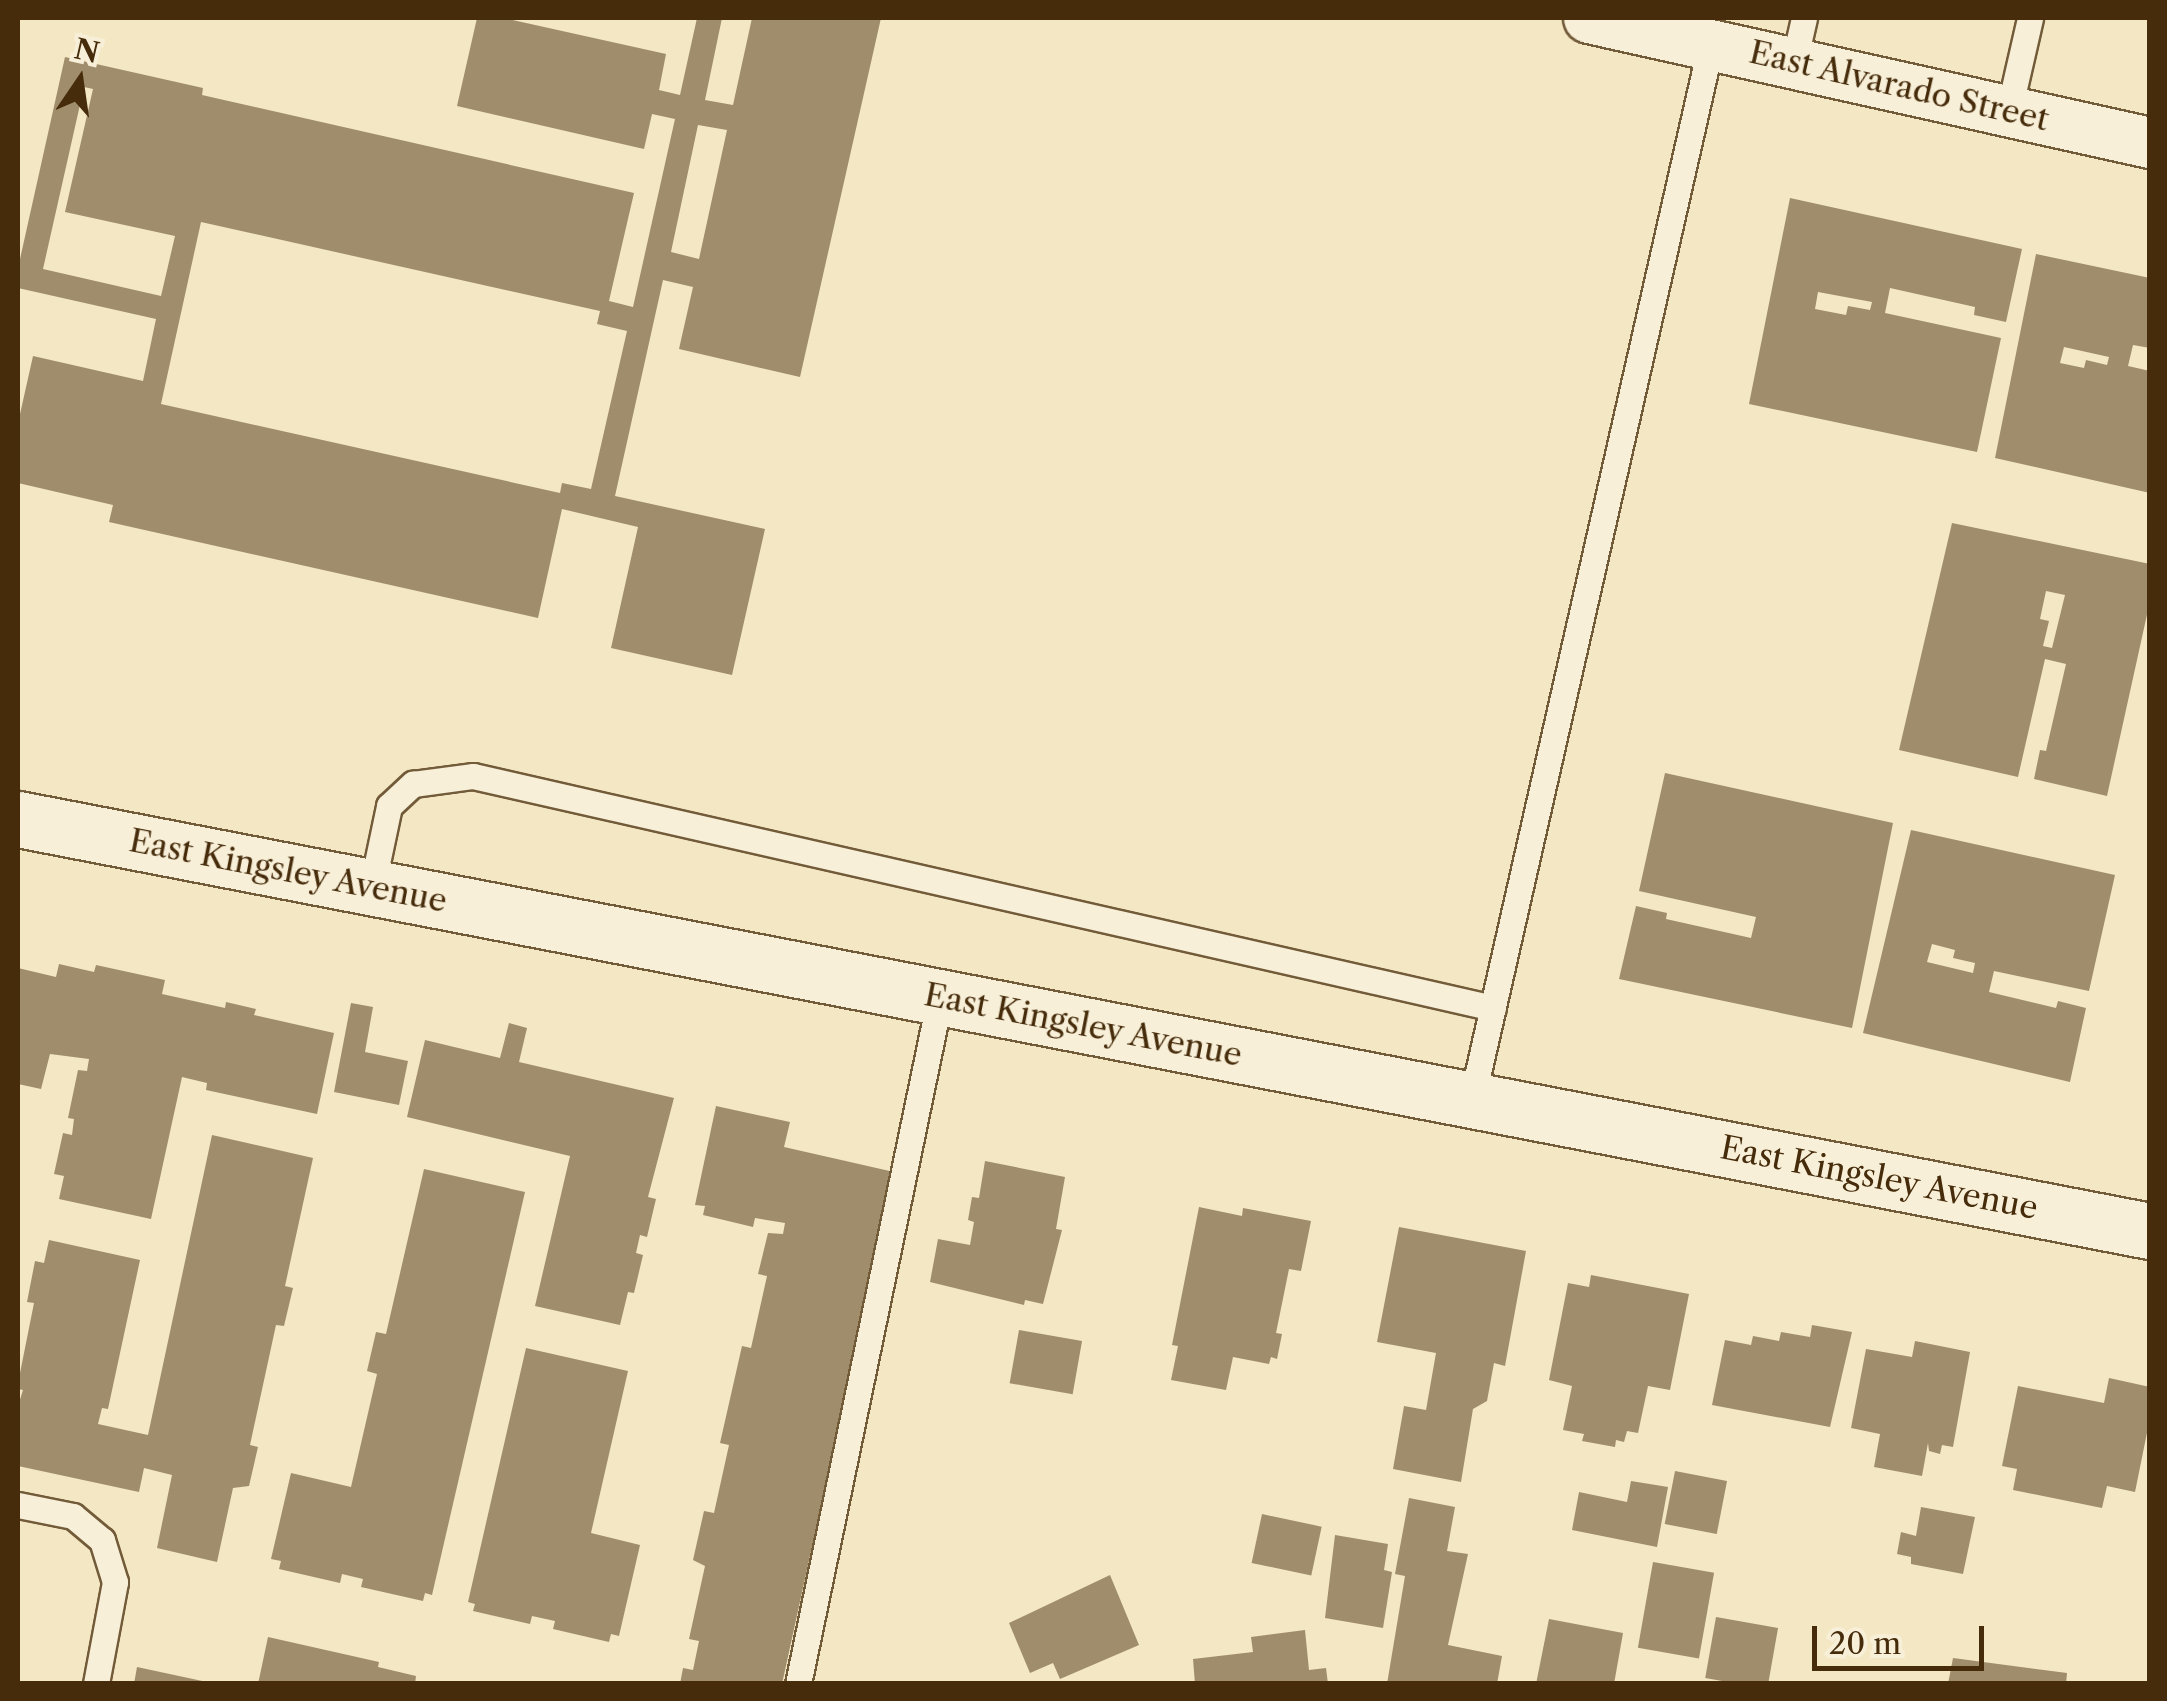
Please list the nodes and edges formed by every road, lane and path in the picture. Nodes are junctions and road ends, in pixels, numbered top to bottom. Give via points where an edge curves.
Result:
1 (1589, 18) edge
2 (2030, 18) edge
3 (1799, 40) edge
4 (1712, 44) junction
5 (2008, 110) junction
6 (2150, 142) edge
7 (18, 819) edge
8 (372, 887) junction
9 (940, 997) junction
10 (1493, 1008) junction
11 (1472, 1099) junction
12 (2150, 1231) edge
13 (18, 1505) edge
14 (96, 1684) edge
15 (798, 1684) edge

1 - 4 street, East Alvarado Street
2 - 5 lane
3 - 4 street, East Alvarado Street
3 - 5 street, East Alvarado Street
4 - 10 lane
5 - 6 street, East Alvarado Street
7 - 8 street, East Kingsley Avenue
8 - 9 street, East Kingsley Avenue
8 - 10 lane via 390,806 414,784 474,776
9 - 11 street, East Kingsley Avenue
9 - 15 lane
10 - 11 lane
11 - 12 street, East Kingsley Avenue
13 - 14 lane via 73,1516 102,1540 115,1582

